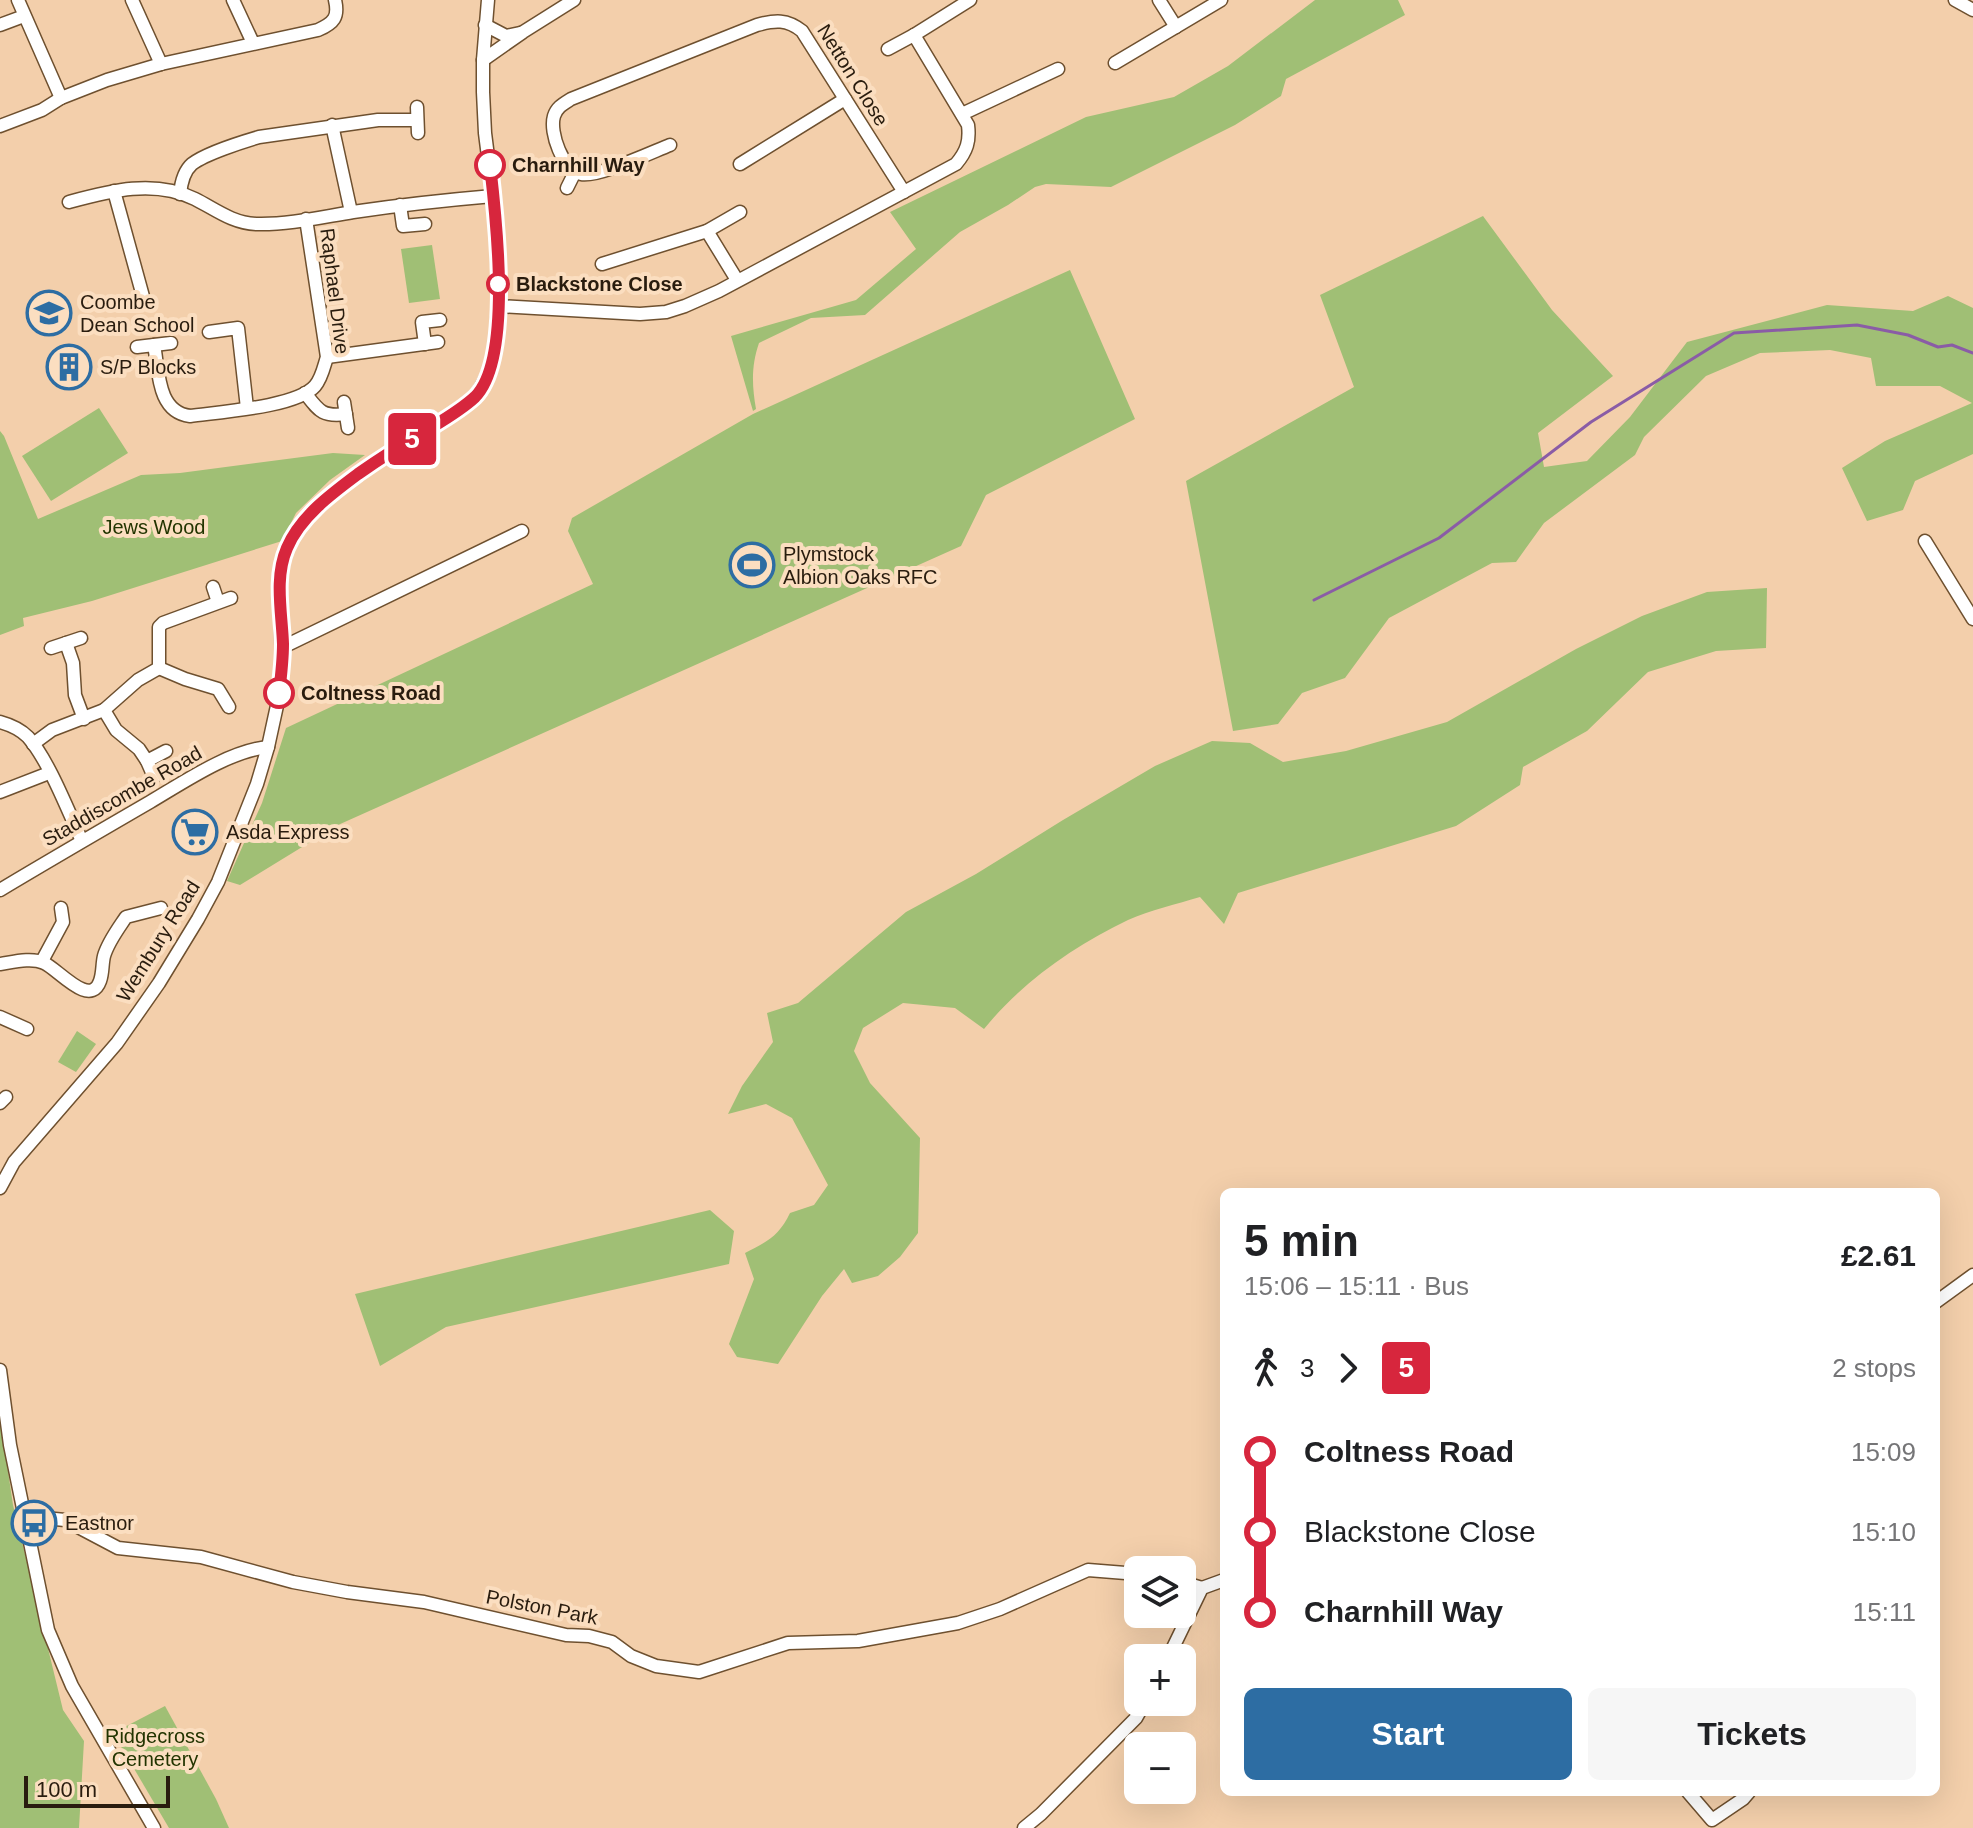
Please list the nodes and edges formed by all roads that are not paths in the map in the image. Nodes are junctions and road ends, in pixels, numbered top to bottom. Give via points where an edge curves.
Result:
1 (18, 0) edge
2 (132, 0) edge
3 (233, 0) edge
4 (335, 0) edge
5 (488, 0) edge
6 (574, 0) edge
7 (970, 0) edge
8 (1159, 0) edge
9 (1221, 0) edge
10 (1955, 0) edge
11 (1973, 10) edge
12 (24, 16) junction
13 (0, 25) edge
14 (485, 25) junction
15 (1176, 27) junction
16 (523, 32) junction
17 (914, 35) junction
18 (253, 43) junction
19 (888, 49) dead end
20 (483, 60) junction
21 (1115, 63) dead end
22 (161, 64) junction
23 (1047, 70) dead end
24 (61, 98) junction
25 (845, 99) junction
26 (962, 114) junction
27 (417, 120) dead end
28 (332, 125) junction
29 (0, 126) edge
30 (670, 145) dead end
31 (740, 164) dead end
32 (575, 172) junction
33 (567, 188) dead end
34 (114, 191) junction
35 (904, 192) junction
36 (180, 194) junction
37 (493, 196) junction
38 (69, 202) dead end
39 (400, 205) junction
40 (351, 212) junction
41 (740, 212) dead end
42 (306, 219) junction
43 (425, 224) dead end
44 (707, 231) junction
45 (602, 264) dead end
46 (737, 280) junction
47 (144, 300) dead end
48 (498, 306) junction
49 (440, 320) dead end
50 (209, 332) dead end
51 (171, 343) dead end
52 (154, 345) junction
53 (137, 347) dead end
54 (327, 357) junction
55 (305, 393) junction
56 (247, 408) junction
57 (348, 428) dead end
58 (522, 531) dead end
59 (1925, 541) dead end
60 (213, 587) dead end
61 (1973, 619) edge
62 (81, 638) dead end
63 (66, 643) junction
64 (283, 647) junction
65 (51, 648) dead end
66 (159, 668) junction
67 (229, 707) dead end
68 (104, 710) junction
69 (84, 719) junction
70 (0, 722) edge
71 (33, 744) junction
72 (268, 747) junction
73 (166, 751) dead end
74 (147, 761) junction
75 (49, 773) junction
76 (154, 777) dead end
77 (0, 792) edge
78 (82, 841) junction
79 (0, 890) edge
80 (61, 908) dead end
81 (161, 908) dead end
82 (42, 961) junction
83 (0, 964) edge
84 (0, 1017) edge
85 (27, 1029) dead end
86 (0, 1188) edge
87 (1973, 1275) edge
88 (1940, 1299) edge
89 (0, 1370) edge
90 (25, 1516) junction
91 (1124, 1573) edge
92 (1220, 1581) edge
93 (1196, 1586) edge
94 (1202, 1588) junction
95 (1175, 1644) edge
96 (1137, 1716) edge
97 (1691, 1796) edge
98 (1746, 1796) edge
99 (154, 1828) edge
100 (1024, 1828) edge

1 - 12 street
2 - 22 street
3 - 18 street
4 - 18 street via 336,19 329,25
5 - 14 street, Wembury Road
6 - 16 street
7 - 17 street
8 - 15 street
9 - 15 street
10 - 11 street
12 - 13 street
12 - 24 street
14 - 16 street via 506,36
14 - 20 street, Wembury Road
15 - 21 street via 1136,45
16 - 20 street
17 - 19 street
17 - 26 street
18 - 22 street
20 - 37 street, Wembury Road
22 - 24 street
23 - 26 street
24 - 29 street
25 - 31 street via 751,150
25 - 32 street, Netton Close via 802,31 793,23 771,21 704,53 560,106 553,130 565,163
25 - 35 street, Netton Close
26 - 35 street via 970,139 965,153 956,164
27 - 28 street
28 - 36 street via 259,137 204,158 185,173
28 - 40 street
30 - 32 street via 653,146 597,174
32 - 33 street
34 - 36 street via 142,187
34 - 38 street
34 - 47 street via 144,274
35 - 46 street
36 - 42 street via 239,222
37 - 39 street
37 - 48 street, Wembury Road
39 - 40 street
39 - 43 street via 403,226
40 - 42 street
41 - 44 street
42 - 54 street, Raphael Drive
44 - 45 street via 645,257
44 - 46 street
46 - 48 street via 666,312 608,314
48 - 64 street, Wembury Road via 493,360 476,396 344,484 295,532 280,576
49 - 54 street via 422,322 431,343
50 - 56 street via 244,327
51 - 52 street
52 - 53 street
52 - 56 street via 163,397 180,415
54 - 55 street, Raphael Drive via 322,375
55 - 56 street
55 - 57 street via 322,413 333,416 345,408
58 - 64 street
59 - 61 street
60 - 66 street via 225,600 159,627
62 - 63 street
63 - 65 street
63 - 69 street
64 - 72 street, Wembury Road
66 - 67 street via 226,688
66 - 68 street
68 - 69 street
68 - 74 street
69 - 71 street via 52,730
70 - 71 street via 16,727
71 - 75 street
72 - 78 street, Staddiscombe Road via 235,755
72 - 86 street, Wembury Road via 218,882 191,932 117,1043 14,1162
73 - 74 street
74 - 76 street
75 - 77 street
75 - 78 street
78 - 79 street, Staddiscombe Road
80 - 82 street via 63,922
81 - 82 street via 126,917 108,947 95,988 83,990
82 - 83 street
84 - 85 street
87 - 88 street
89 - 90 street
90 - 91 street, Polston Park via 65,1520 118,1548 201,1557 293,1582 589,1636 656,1666 699,1672 788,1643 858,1641 958,1623 1088,1570
90 - 99 street via 48,1630 72,1686
92 - 94 street
93 - 94 street
94 - 95 street
96 - 100 street
97 - 98 street via 1712,1820

